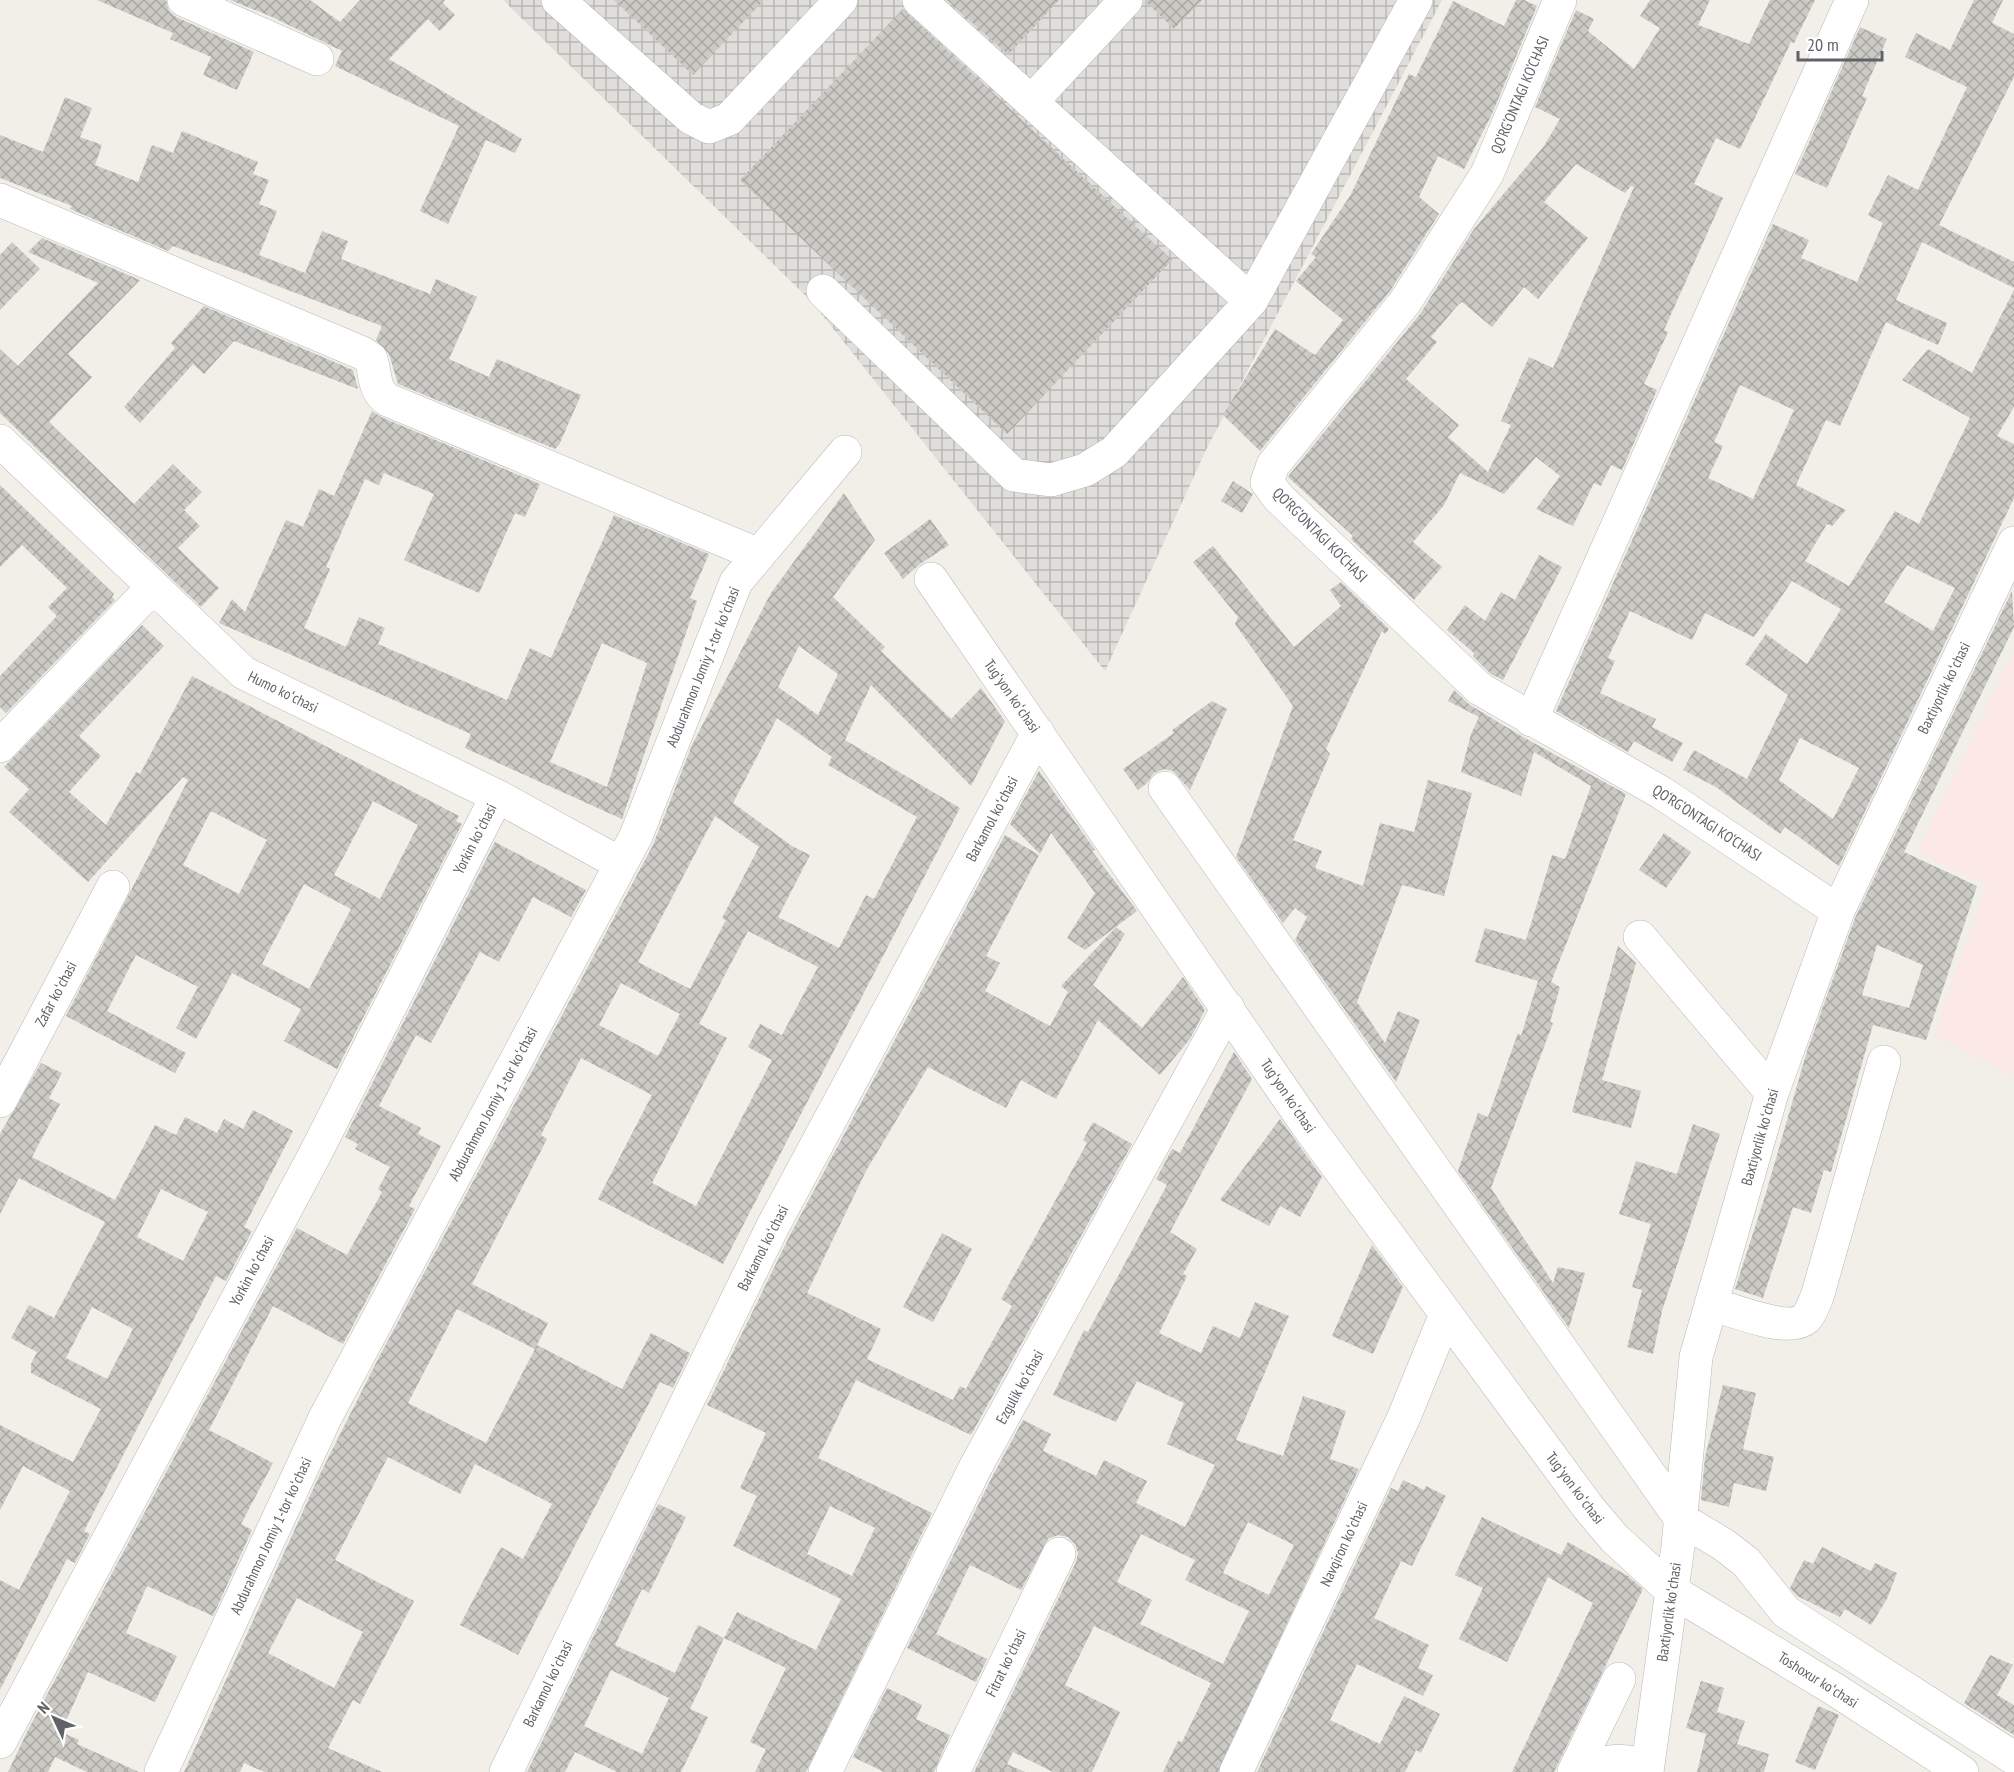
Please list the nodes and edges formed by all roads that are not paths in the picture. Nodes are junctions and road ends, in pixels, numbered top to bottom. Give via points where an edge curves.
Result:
1 (184, 0) edge
2 (558, 0) edge
3 (841, 0) edge
4 (919, 0) edge
5 (1126, 0) edge
6 (1416, 0) edge
7 (1560, 0) edge
8 (1852, 0) edge
9 (318, 59) dead end
10 (1031, 102) junction
11 (0, 200) edge
12 (823, 291) dead end
13 (1251, 301) junction
14 (0, 441) edge
15 (845, 452) dead end
16 (2014, 543) edge
17 (759, 555) junction
18 (931, 579) dead end
19 (2005, 584) edge
20 (153, 587) junction
21 (1531, 720) junction
22 (1038, 733) junction
23 (0, 746) edge
24 (1165, 788) dead end
25 (497, 796) junction
26 (621, 864) junction
27 (112, 887) dead end
28 (1838, 910) junction
29 (1640, 937) dead end
30 (1228, 1008) junction
31 (1884, 1062) dead end
32 (1772, 1093) junction
33 (0, 1101) edge
34 (1711, 1304) junction
35 (1446, 1314) junction
36 (1681, 1519) junction
37 (1059, 1554) dead end
38 (1672, 1591) junction
39 (1619, 1679) dead end
40 (0, 1742) edge
41 (2001, 1749) edge
42 (1647, 1769) edge
43 (162, 1772) edge
44 (506, 1772) edge
45 (825, 1772) edge
46 (953, 1772) edge
47 (1236, 1772) edge
48 (1574, 1772) edge
49 (1585, 1772) edge
50 (1962, 1772) edge
51 (1971, 1772) edge

1 - 9 street
2 - 3 street via 691,118 709,127 729,119
4 - 10 street
5 - 10 street
6 - 13 street
7 - 21 street, QO‘RG‘ONTAGI KO‘CHASI via 1487,174 1405,302 1273,465 1268,482 1278,497 1480,689
8 - 21 street
10 - 13 street
11 - 17 street via 362,353 371,359 375,386 388,400
12 - 13 street via 1014,475 1051,480 1085,470 1114,452
14 - 20 street, Humo koʻchasi
15 - 17 street, Abdurahmon Jomiy 1-tor koʻchasi
16 - 19 street, Baxtiyorlik koʻchasi
17 - 26 street, Abdurahmon Jomiy 1-tor koʻchasi via 736,582 636,836
18 - 22 street, Tugʻyon koʻchasi
19 - 28 street, Baxtiyorlik koʻchasi
20 - 23 street
20 - 25 street, Humo koʻchasi via 244,673
21 - 28 street, QO‘RG‘ONTAGI KO‘CHASI via 1662,793
22 - 30 street, Tugʻyon koʻchasi
22 - 44 street, Barkamol koʻchasi via 773,1226
24 - 36 street
25 - 26 street, Humo koʻchasi
25 - 40 street, Yorkin koʻchasi via 312,1158
26 - 43 street, Abdurahmon Jomiy 1-tor koʻchasi via 325,1418
27 - 33 street, Zafar koʻchasi
28 - 32 street, Baxtiyorlik koʻchasi
29 - 32 street
30 - 35 street, Tugʻyon koʻchasi via 1307,1125
30 - 45 street, Ezgulik koʻchasi via 976,1466
31 - 34 street via 1807,1317 1795,1325 1782,1324
32 - 34 street, Baxtiyorlik koʻchasi
34 - 36 street, Baxtiyorlik koʻchasi via 1696,1357
35 - 38 street, Tugʻyon koʻchasi via 1588,1507 1614,1538
35 - 47 street, Navqiron koʻchasi via 1404,1417
36 - 38 street, Baxtiyorlik koʻchasi
36 - 41 street via 1746,1562 1786,1612
37 - 46 street, Fitrat koʻchasi
38 - 42 street, Baxtiyorlik koʻchasi
38 - 50 street, Toshoxur koʻchasi
39 - 48 street
41 - 51 street
42 - 49 street via 1616,1760 1593,1765

